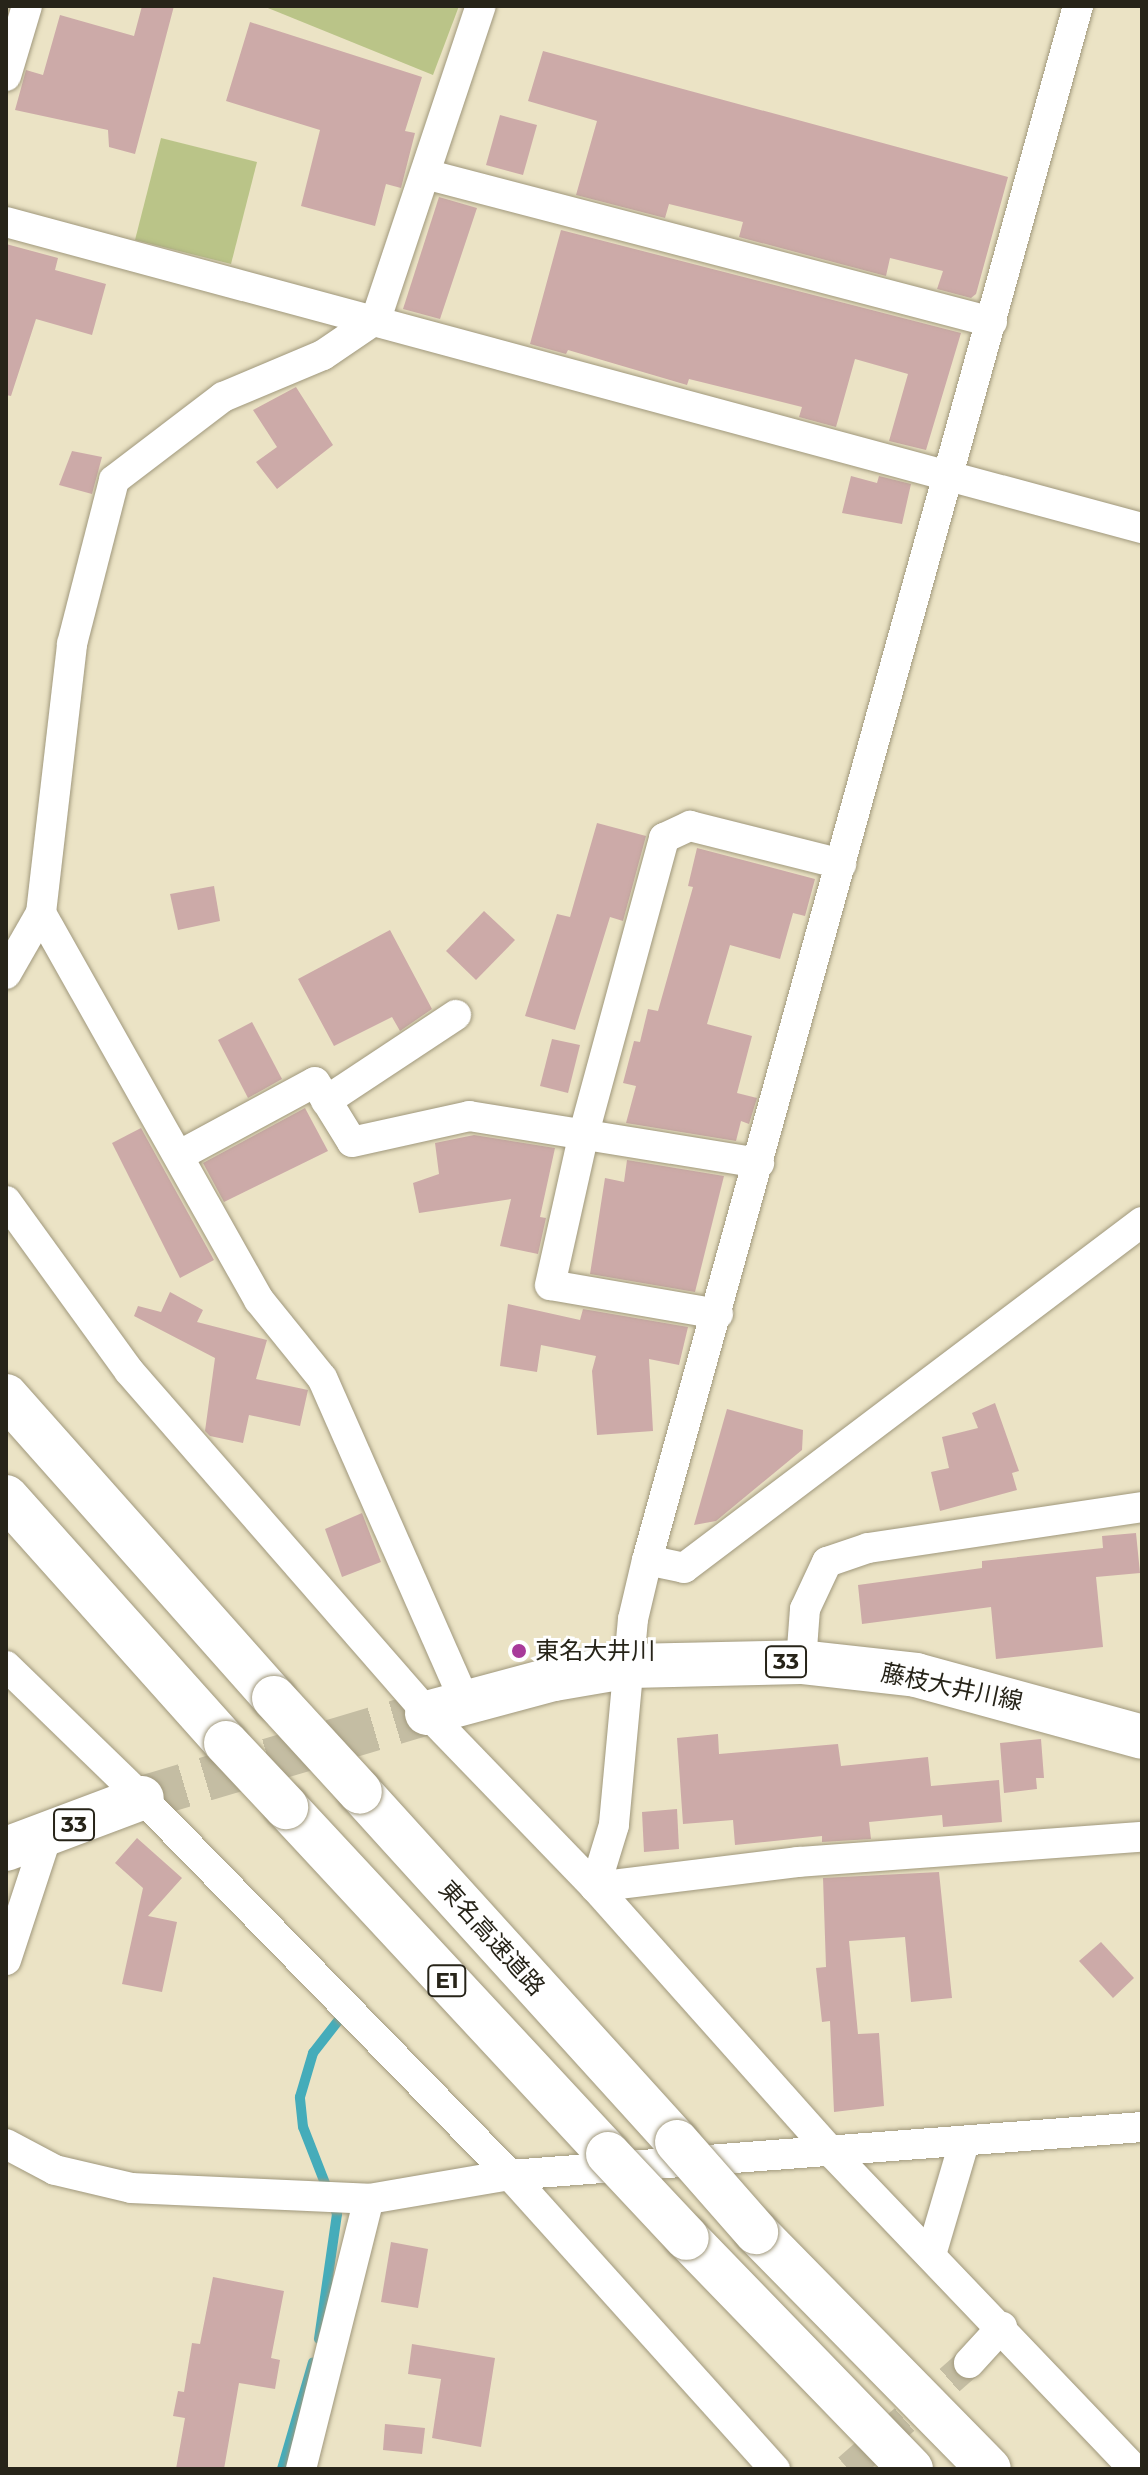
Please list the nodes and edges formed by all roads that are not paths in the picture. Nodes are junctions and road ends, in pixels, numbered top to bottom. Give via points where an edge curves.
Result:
1 (27, 6) edge
2 (481, 6) edge
3 (1078, 6) edge
4 (6, 76) edge
5 (425, 174) junction
6 (6, 222) edge
7 (376, 319) junction
8 (992, 322) junction
9 (949, 478) junction
10 (1142, 528) edge
11 (841, 864) junction
12 (26, 924) edge
13 (6, 974) edge
14 (456, 1015) dead end
15 (326, 1101) junction
16 (584, 1133) junction
17 (180, 1155) junction
18 (759, 1163) junction
19 (6, 1201) edge
20 (1142, 1222) edge
21 (718, 1314) junction
22 (6, 1396) edge
23 (6, 1497) edge
24 (1142, 1507) edge
25 (647, 1560) junction
26 (801, 1662) junction
27 (6, 1666) edge
28 (630, 1666) junction
29 (447, 1708) junction
30 (1142, 1737) edge
31 (142, 1798) junction
32 (47, 1835) junction
33 (1142, 1837) edge
34 (6, 1849) edge
35 (595, 1887) junction
36 (6, 1960) edge
37 (1142, 2127) edge
38 (964, 2143) junction
39 (6, 2144) edge
40 (833, 2154) junction
41 (510, 2175) junction
42 (369, 2199) junction
43 (931, 2255) junction
44 (1002, 2327) junction
45 (969, 2363) tunnel mouth
46 (301, 2469) edge
47 (775, 2469) edge
48 (911, 2469) edge
49 (989, 2469) edge
50 (1134, 2469) edge

1 - 4 street
2 - 5 street
3 - 8 street
5 - 7 street
5 - 8 street
6 - 7 street
7 - 9 street
7 - 12 street via 323,355 223,397 114,480 72,644
8 - 9 street
9 - 10 street
9 - 11 street
11 - 16 street via 690,826 664,838
11 - 18 street
12 - 13 street
12 - 17 street
14 - 15 street
15 - 16 street via 352,1142 469,1116
15 - 17 street via 315,1082
16 - 18 street
16 - 21 street via 550,1285
17 - 29 street via 259,1300 322,1378
18 - 21 street
19 - 29 street via 129,1371
20 - 25 street via 684,1568
21 - 25 street
22 - 49 main road, 東名高速道路 / E1, bridge via 756,2232
23 - 48 main road, E1, bridge via 608,2154
24 - 26 street via 868,1548 827,1562 805,1609
25 - 28 street via 633,1619
26 - 28 main road, 藤枝大井川線 / 33
26 - 30 main road, 藤枝大井川線 / 33 via 916,1675
27 - 31 street
28 - 29 main road, 藤枝大井川線 / 33 via 554,1679
28 - 35 street via 614,1825
29 - 35 street
31 - 32 main road, 33
31 - 41 street
32 - 34 main road, 33
32 - 36 street
33 - 35 street via 798,1862
35 - 40 street
37 - 38 street
38 - 40 street
38 - 43 street
39 - 42 street via 55,2170 131,2188
40 - 41 street
40 - 43 street
41 - 42 street
41 - 47 street
42 - 46 street
43 - 44 street
44 - 45 street
44 - 50 street

